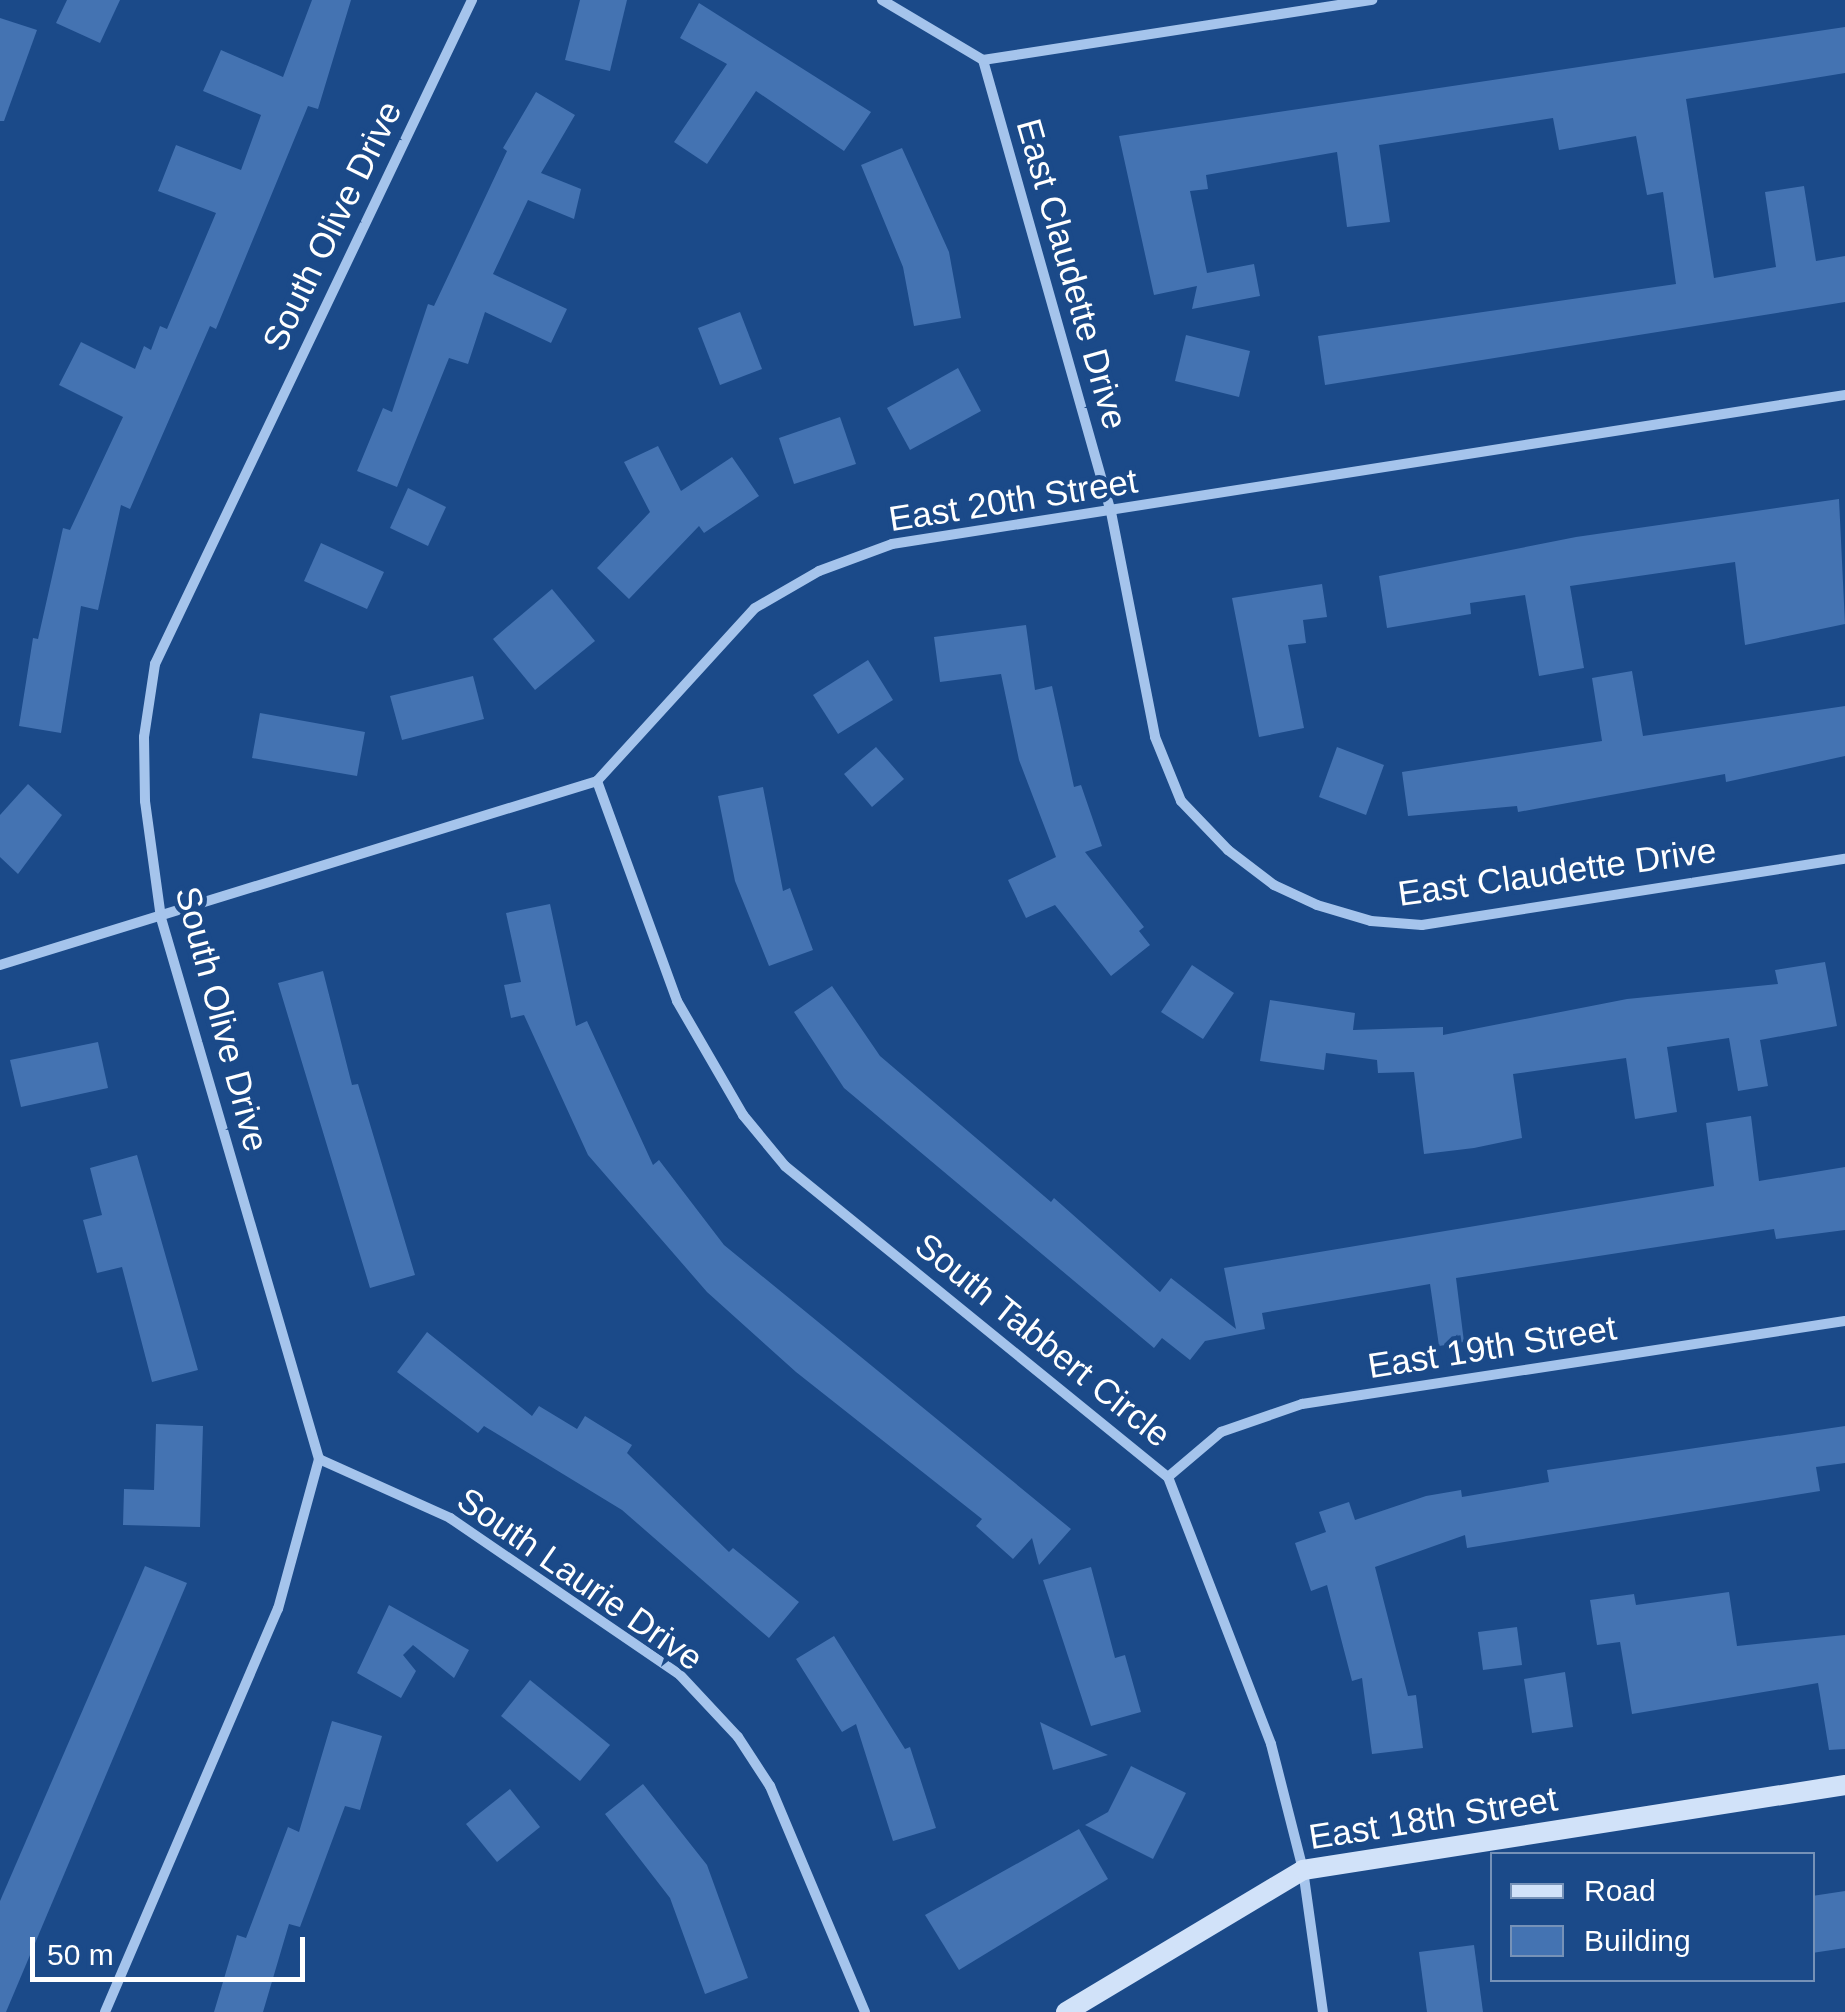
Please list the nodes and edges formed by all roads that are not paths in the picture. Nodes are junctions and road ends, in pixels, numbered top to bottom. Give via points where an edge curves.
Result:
1 (472, 0) edge
2 (882, 0) edge
3 (1372, 0) edge
4 (982, 60) junction
5 (1845, 395) edge
6 (1111, 512) junction
7 (597, 781) junction
8 (1845, 859) edge
9 (161, 918) junction
10 (0, 965) edge
11 (1845, 1322) edge
12 (319, 1459) junction
13 (1168, 1478) junction
14 (1845, 1785) edge
15 (1303, 1870) junction
16 (106, 2012) edge
17 (865, 2012) edge
18 (1066, 2012) edge
19 (1323, 2012) edge

1 - 9 street, South Olive Drive via 155,664 144,737 145,801
2 - 4 street
3 - 4 street
4 - 6 street, East Claudette Drive
5 - 6 street, East 20th Street
6 - 7 street, East 20th Street via 892,544 819,571 754,608
6 - 8 street, East Claudette Drive via 1155,737 1181,800 1274,885 1371,922 1422,925
7 - 9 street
7 - 13 street, South Tabbert Circle via 677,1001 711,1066 785,1166
9 - 10 street
9 - 12 street, South Olive Drive
11 - 13 street, East 19th Street via 1302,1404 1221,1432
12 - 16 street via 278,1609
12 - 17 street, South Laurie Drive via 450,1518 680,1675 738,1738 770,1786
13 - 15 street, South Tabbert Circle via 1272,1744
14 - 15 street, East 18th Street
15 - 18 street, East 18th Street
15 - 19 street, South Tabbert Circle

